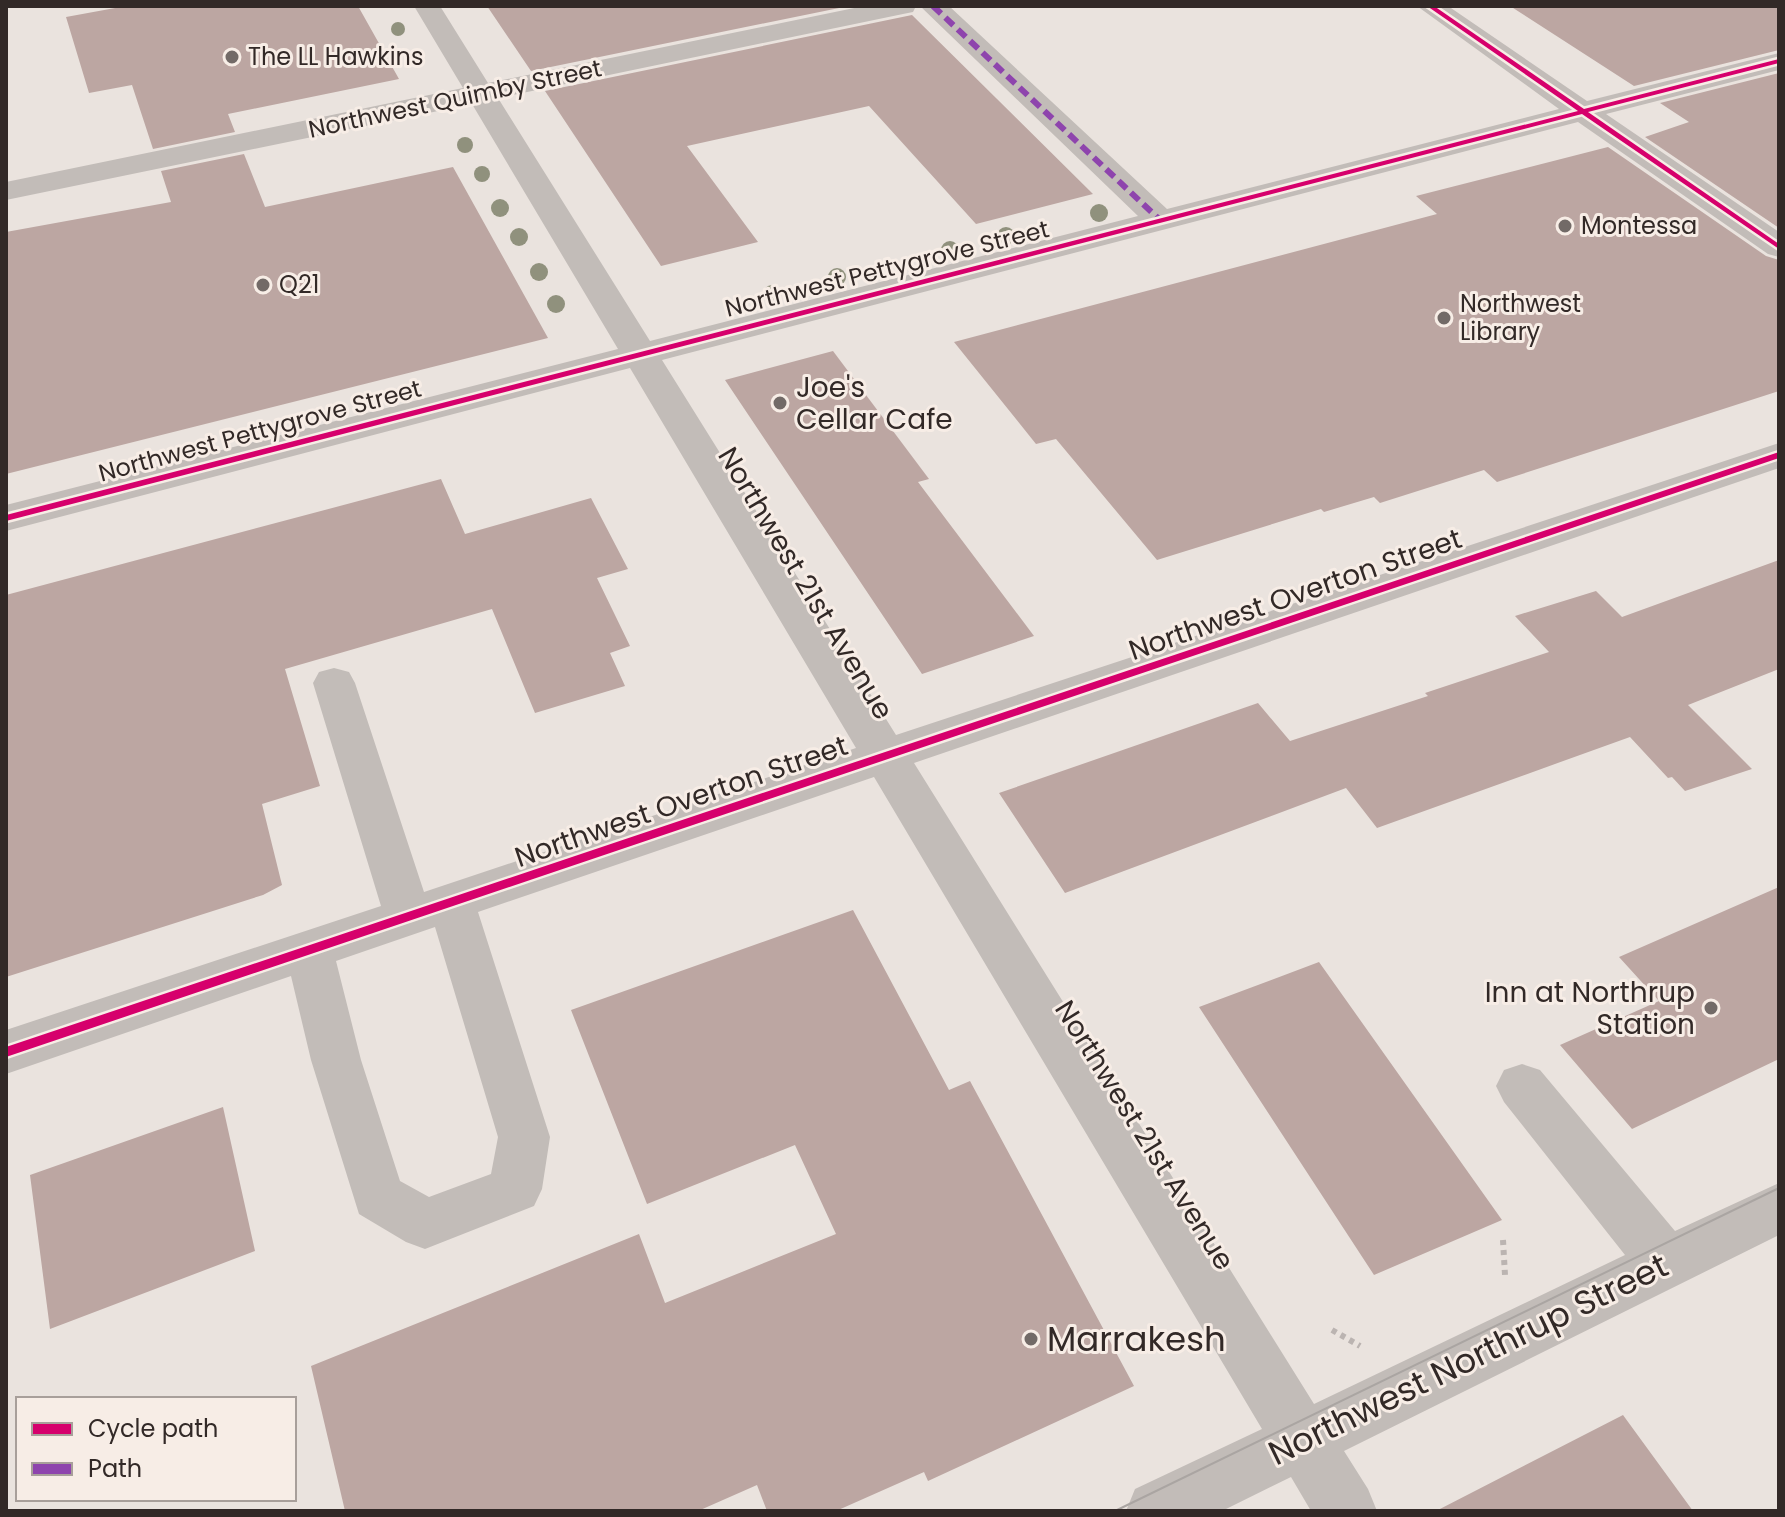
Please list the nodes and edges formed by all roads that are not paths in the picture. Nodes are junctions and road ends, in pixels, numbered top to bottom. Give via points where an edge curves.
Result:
1 (427, 6) edge
2 (903, 6) edge
3 (933, 6) edge
4 (1430, 6) edge
5 (1779, 61) edge
6 (480, 93) junction
7 (1582, 111) junction
8 (6, 191) edge
9 (1160, 220) junction
10 (1779, 247) edge
11 (638, 354) junction
12 (1779, 455) edge
13 (6, 518) edge
14 (334, 683) dead end
15 (885, 758) junction
16 (430, 910) junction
17 (309, 950) junction
18 (6, 1052) edge
19 (1522, 1086) dead end
20 (1779, 1208) edge
21 (1666, 1263) junction
22 (1303, 1440) junction
23 (1157, 1511) edge
24 (1346, 1511) edge

1 - 6 street, Northwest 21st Avenue
2 - 6 street, Northwest Quimby Street
3 - 9 street
4 - 7 street
5 - 7 street, Northwest Pettygrove Street
6 - 8 street, Northwest Quimby Street
6 - 11 street, Northwest 21st Avenue
7 - 9 street, Northwest Pettygrove Street
7 - 10 street
9 - 11 street, Northwest Pettygrove Street
11 - 13 street, Northwest Pettygrove Street
11 - 15 street, Northwest 21st Avenue
12 - 15 street, Northwest Overton Street
14 - 16 street
15 - 16 street, Northwest Overton Street
15 - 22 street, Northwest 21st Avenue
16 - 17 street, Northwest Overton Street
16 - 17 street via 524,1137 515,1189 425,1224 378,1197
17 - 18 street, Northwest Overton Street
19 - 21 street
20 - 21 street, Northwest Northrup Street
21 - 22 street, Northwest Northrup Street
22 - 23 street, Northwest Northrup Street
22 - 24 street, Northwest 21st Avenue

